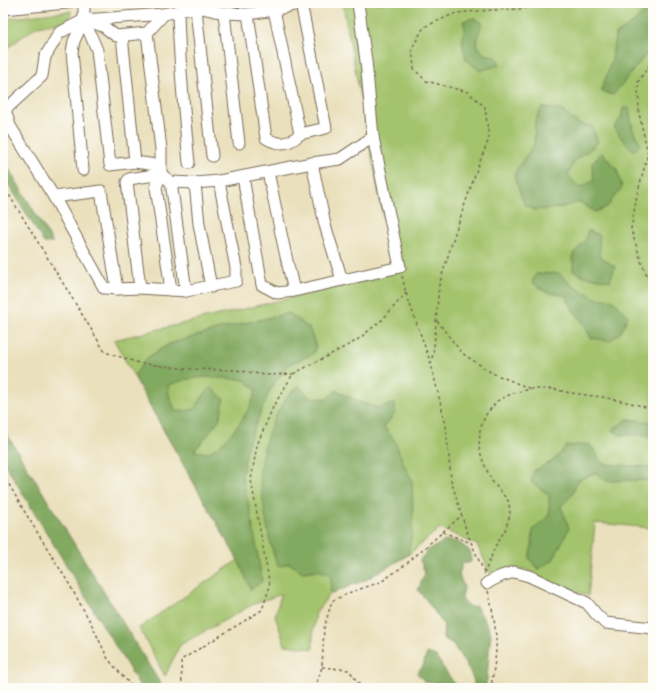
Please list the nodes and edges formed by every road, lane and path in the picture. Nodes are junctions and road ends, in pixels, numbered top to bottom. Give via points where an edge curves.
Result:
1 (67, 3) edge
2 (84, 3) edge
3 (302, 3) edge
4 (358, 3) edge
5 (585, 3) edge
6 (605, 3) edge
7 (633, 3) edge
8 (196, 5) edge
9 (3, 9) edge
10 (274, 10) junction
11 (178, 11) junction
12 (224, 12) junction
13 (164, 14) junction
14 (248, 14) junction
15 (84, 20) junction
16 (147, 33) junction
17 (122, 36) junction
18 (653, 60) edge
19 (300, 134) junction
20 (373, 137) junction
21 (239, 143) dead end
22 (648, 154) junction
23 (653, 154) edge
24 (212, 156) dead end
25 (135, 162) junction
26 (189, 163) dead end
27 (312, 163) junction
28 (83, 170) dead end
29 (268, 172) junction
30 (161, 174) junction
31 (243, 177) junction
32 (219, 181) junction
33 (171, 182) junction
34 (195, 183) junction
35 (3, 185) edge
36 (54, 197) junction
37 (400, 266) junction
38 (342, 280) junction
39 (211, 287) junction
40 (140, 288) junction
41 (117, 289) junction
42 (171, 290) junction
43 (653, 290) edge
44 (186, 291) junction
45 (294, 291) junction
46 (406, 293) junction
47 (436, 321) junction
48 (431, 364) junction
49 (292, 374) junction
50 (531, 389) junction
51 (653, 409) edge
52 (3, 474) edge
53 (462, 516) junction
54 (443, 532) junction
55 (472, 543) junction
56 (485, 578) junction
57 (653, 628) edge
58 (322, 666) junction
59 (133, 688) edge
60 (182, 688) edge
61 (315, 688) edge
62 (362, 688) edge
63 (491, 688) edge

1 - 9 street
2 - 15 street
3 - 10 street
3 - 19 street via 326,128
4 - 20 street
5 - 47 path via 456,13 424,27 412,48 414,69 426,81 468,92 485,107 490,139 478,166 439,285
6 - 7 path via 627,6
8 - 11 street
8 - 12 street
8 - 24 street
10 - 14 street
10 - 19 street
11 - 13 street
11 - 26 street
12 - 14 street
12 - 21 street
13 - 15 street
13 - 16 street
14 - 19 street via 266,138 280,144 289,142
15 - 17 street via 103,26 116,36
15 - 25 street via 97,50 110,165
15 - 28 street via 72,52
15 - 36 street via 59,33 45,57 42,76 5,110 10,126
16 - 17 street
16 - 30 street via 161,148
17 - 25 street
18 - 22 path via 638,82 639,112
20 - 27 street via 340,159
20 - 37 street
22 - 23 path
22 - 43 path via 631,229
25 - 30 street via 156,165
27 - 29 street
27 - 38 street via 325,225
29 - 31 street
29 - 45 street
30 - 33 street
30 - 40 street via 129,179 127,182
30 - 42 street via 156,187
31 - 32 street
31 - 45 street via 262,285 277,293
32 - 34 street
32 - 39 street via 236,268 236,282
33 - 34 street
33 - 44 street
34 - 39 street via 199,224
35 - 49 path via 104,352 139,363 187,369 236,370 266,375
36 - 41 street via 104,288
36 - 41 street via 101,191
37 - 38 street
37 - 46 path
38 - 45 street
39 - 44 street
40 - 41 street
40 - 42 street
42 - 44 street
46 - 48 path
46 - 49 path via 383,319 356,341
47 - 48 path
47 - 50 path via 462,353 492,373
48 - 53 path via 446,426 451,480
49 - 60 path via 273,407 257,445 251,480 270,586 262,610 181,660
50 - 51 path via 552,389 602,397
50 - 56 path via 513,393 497,401 485,416 480,430 480,448 484,464 492,481 508,502 510,515
52 - 59 path via 68,582 108,658
53 - 54 path
53 - 55 path
54 - 55 path
54 - 58 path via 381,582 332,601 324,628
55 - 56 path
56 - 57 street via 514,572 529,576 587,603 605,623
56 - 63 path via 493,611 496,639
58 - 61 path
58 - 62 path via 349,670

